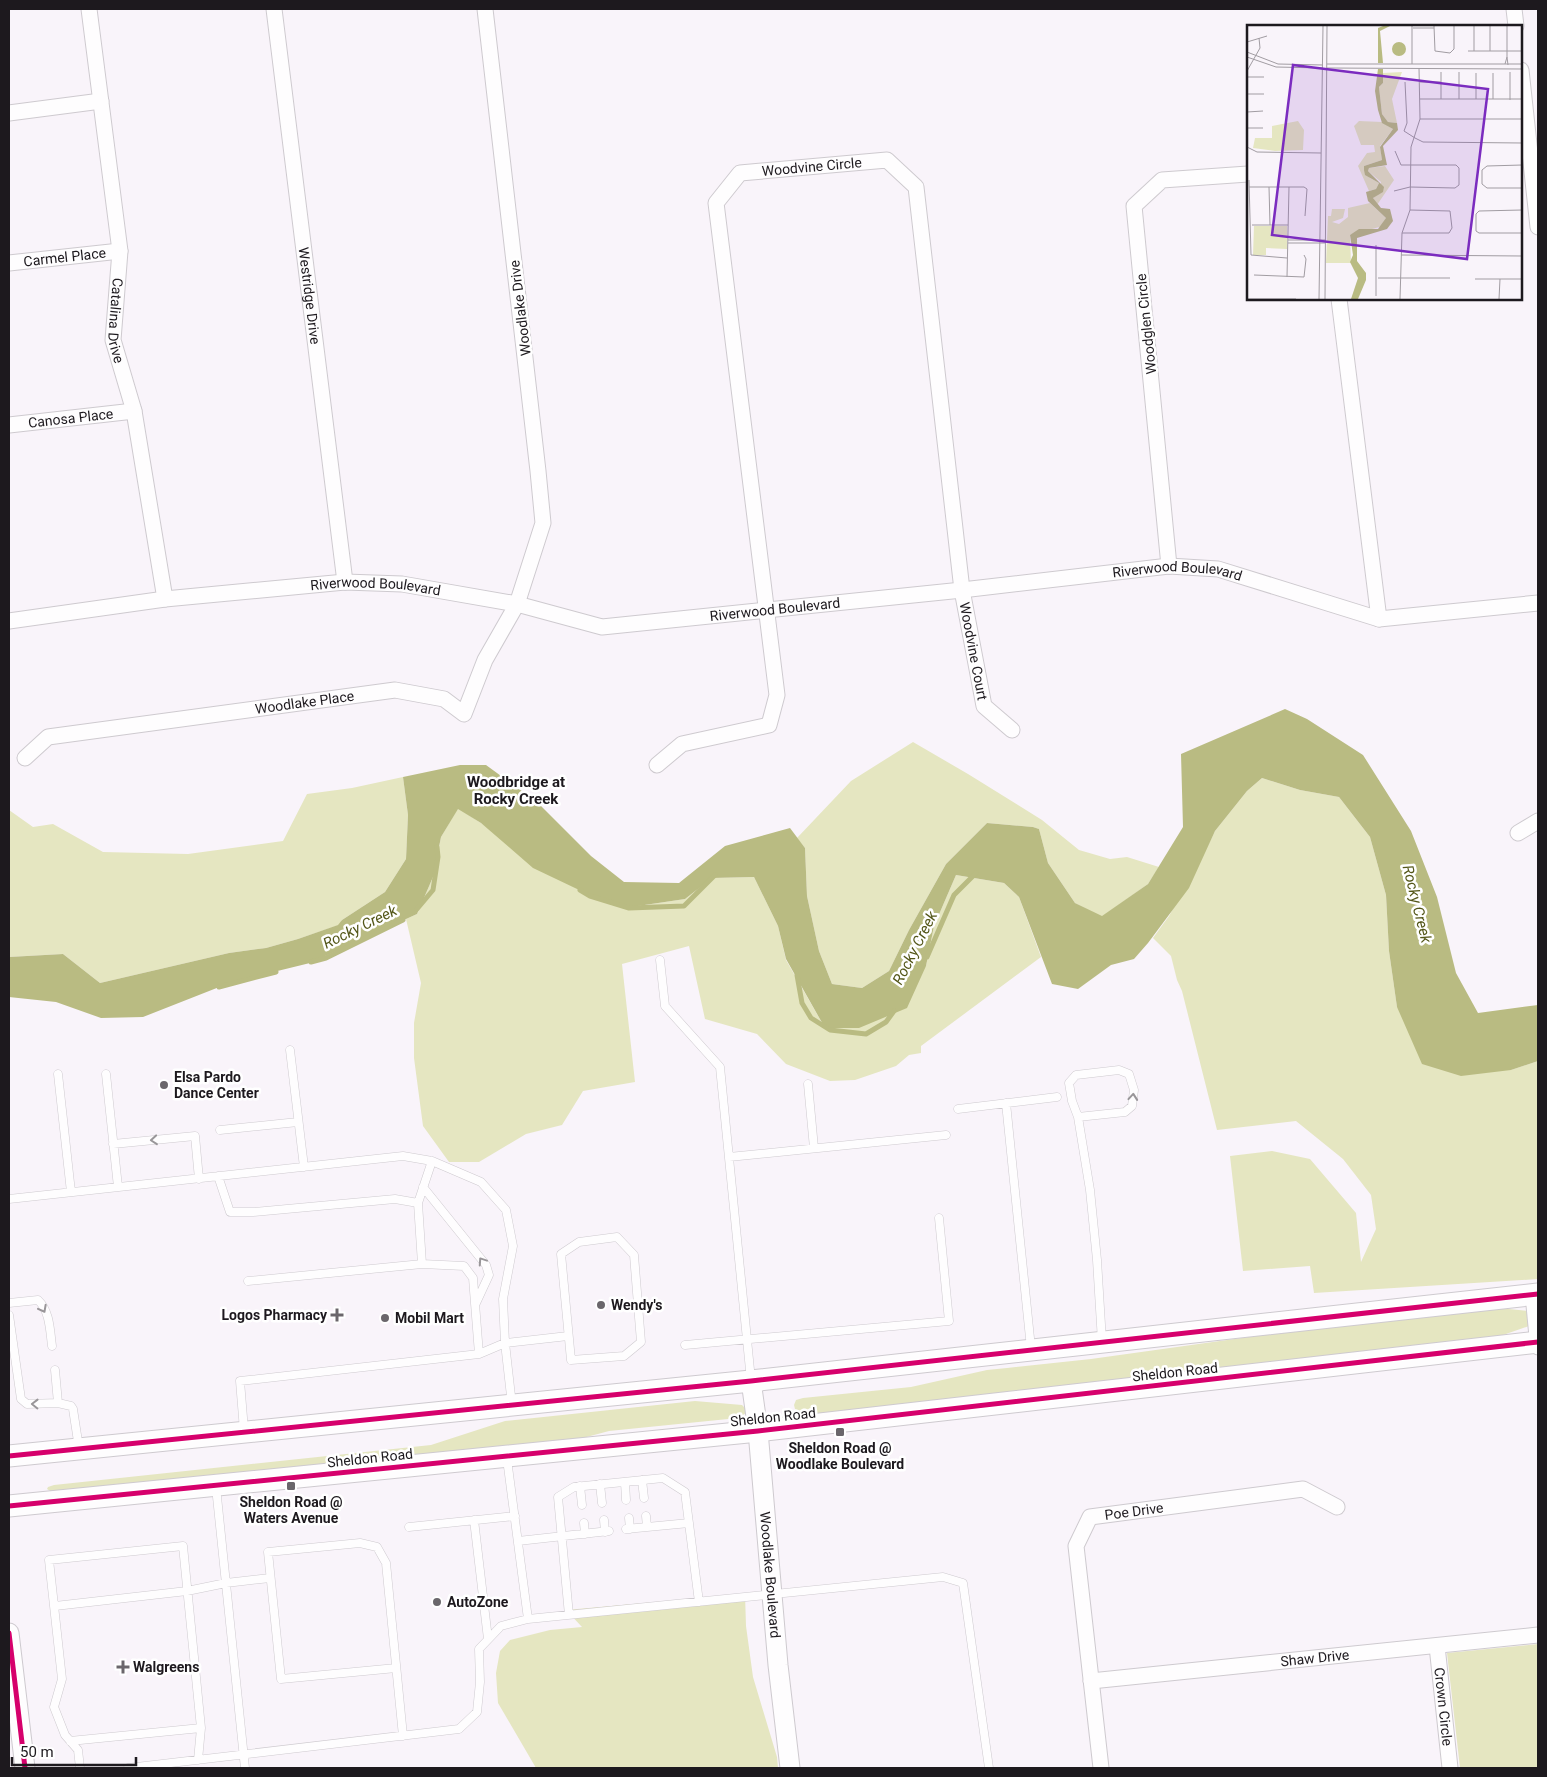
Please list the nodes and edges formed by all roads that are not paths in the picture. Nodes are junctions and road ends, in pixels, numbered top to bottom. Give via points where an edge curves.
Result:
1 (89, 9) edge
2 (274, 9) edge
3 (486, 9) edge
4 (1514, 9) edge
5 (1516, 25) edge
6 (1522, 79) edge
7 (101, 101) junction
8 (9, 113) edge
9 (1247, 174) edge
10 (1538, 227) edge
11 (120, 250) junction
12 (9, 263) edge
13 (1339, 300) edge
14 (134, 411) junction
15 (9, 425) edge
16 (1169, 566) junction
17 (345, 582) junction
18 (962, 590) junction
19 (165, 599) junction
20 (1538, 602) edge
21 (517, 604) junction
22 (766, 611) junction
23 (1379, 619) junction
24 (9, 621) edge
25 (1012, 730) dead end
26 (25, 758) dead end
27 (657, 765) dead end
28 (1538, 821) edge
29 (1518, 833) dead end
30 (660, 960) dead end
31 (290, 1050) dead end
32 (58, 1074) dead end
33 (106, 1074) dead end
34 (808, 1084) dead end
35 (1057, 1097) dead end
36 (1006, 1103) junction
37 (958, 1109) dead end
38 (1078, 1117) junction
39 (298, 1122) junction
40 (220, 1130) dead end
41 (946, 1135) dead end
42 (113, 1144) junction
43 (814, 1148) junction
44 (729, 1157) junction
45 (432, 1161) junction
46 (304, 1167) junction
47 (218, 1176) junction
48 (199, 1178) junction
49 (118, 1187) junction
50 (423, 1187) junction
51 (71, 1192) junction
52 (9, 1199) edge
53 (418, 1203) junction
54 (939, 1218) dead end
55 (422, 1264) junction
56 (248, 1282) dead end
57 (1536, 1295) edge
58 (9, 1303) edge
59 (475, 1305) junction
60 (9, 1315) edge
61 (568, 1336) junction
62 (747, 1340) junction
63 (1102, 1341) junction
64 (1538, 1342) edge
65 (505, 1343) junction
66 (685, 1345) dead end
67 (52, 1346) dead end
68 (1538, 1347) edge
69 (1031, 1350) junction
70 (479, 1354) junction
71 (55, 1370) dead end
72 (751, 1381) junction
73 (58, 1403) junction
74 (512, 1405) junction
75 (758, 1431) junction
76 (244, 1432) junction
77 (79, 1449) junction
78 (9, 1456) edge
79 (507, 1456) junction
80 (642, 1480) junction
81 (625, 1482) junction
82 (600, 1484) junction
83 (216, 1485) junction
84 (580, 1486) junction
85 (644, 1498) dead end
86 (626, 1500) dead end
87 (602, 1502) dead end
88 (582, 1505) dead end
89 (9, 1506) edge
90 (1337, 1507) dead end
91 (515, 1516) junction
92 (646, 1516) dead end
93 (628, 1518) dead end
94 (474, 1520) junction
95 (604, 1520) dead end
96 (584, 1523) dead end
97 (689, 1523) junction
98 (647, 1527) junction
99 (409, 1528) dead end
100 (585, 1534) junction
101 (561, 1536) junction
102 (518, 1541) junction
103 (270, 1578) junction
104 (226, 1583) junction
105 (187, 1591) junction
106 (772, 1594) junction
107 (699, 1602) junction
108 (54, 1606) junction
109 (569, 1615) junction
110 (528, 1619) junction
111 (9, 1633) edge
112 (1538, 1635) edge
113 (488, 1639) junction
114 (1437, 1646) junction
115 (396, 1668) junction
116 (1091, 1681) junction
117 (201, 1728) junction
118 (403, 1736) junction
119 (70, 1740) junction
120 (244, 1754) junction
121 (198, 1760) junction
122 (25, 1768) edge
123 (80, 1768) edge
124 (128, 1768) edge
125 (245, 1768) edge
126 (790, 1768) edge
127 (989, 1768) edge
128 (1101, 1768) edge
129 (1450, 1768) edge

1 - 7 street, Catalina Drive
2 - 17 street, Westridge Drive
3 - 21 street, Woodlake Drive via 543,523
4 - 5 street
6 - 10 street
7 - 8 street
7 - 11 street, Catalina Drive
9 - 16 street, Woodglen Circle via 1162,180 1134,206
11 - 12 street, Carmel Place
11 - 14 street, Catalina Drive via 114,340
13 - 23 street
14 - 15 street, Canosa Place
14 - 19 street, Catalina Drive
16 - 18 street, Riverwood Boulevard
16 - 23 street, Riverwood Boulevard via 1218,569
17 - 19 street, Riverwood Boulevard
17 - 21 street, Riverwood Boulevard via 402,584
18 - 22 street, Riverwood Boulevard
18 - 22 street, Woodvine Circle via 916,187 887,160 740,173 716,203
18 - 25 street, Woodvine Court via 984,706
19 - 24 street, Riverwood Boulevard
20 - 23 street, Riverwood Boulevard
21 - 22 street, Riverwood Boulevard via 602,627
21 - 26 street, Woodlake Place via 485,660 464,714 444,699 395,690 48,737
22 - 27 street, Woodvine Circle via 777,695 769,725 682,744
28 - 29 street
30 - 44 lane via 665,1006 720,1067
31 - 39 lane
32 - 51 lane
33 - 42 lane
34 - 43 lane
35 - 36 lane
36 - 37 lane
36 - 69 lane
38 -> 38 lane via 1125,1112 1132,1106 1134,1090 1128,1074 1119,1070 1076,1075 1070,1083
38 - 63 lane via 1090,1190
39 - 40 lane
39 - 46 lane
41 - 43 lane
48 -> 42 lane via 195,1136
42 - 49 lane
43 - 44 lane
44 - 62 lane
45 - 46 lane via 403,1156
45 - 50 lane
45 - 65 lane via 481,1182 506,1210 513,1246 503,1299
46 - 47 lane
47 - 48 lane
47 - 53 lane via 230,1212 395,1199
48 - 49 lane
49 - 51 lane
50 - 53 lane
59 -> 50 lane via 489,1275 486,1265
51 - 52 lane
53 - 55 lane
54 - 62 lane via 949,1321
55 - 56 lane
55 - 59 lane via 464,1266 473,1278
57 - 63 main road
57 - 64 street
58 -> 67 lane via 38,1300 48,1319
59 - 70 lane
73 -> 60 lane via 27,1404 21,1399
61 - 61 lane via 571,1360 624,1356 641,1342 634,1255 617,1237 579,1242 561,1254
61 - 65 lane
62 - 66 lane
62 - 72 lane
63 - 69 main road
64 - 68 street
64 - 75 main road, Sheldon Road
65 - 70 lane
65 - 74 lane
69 - 72 main road
70 - 76 lane via 240,1381
71 - 73 lane
72 - 74 main road
72 - 75 street, Woodlake Boulevard
73 - 77 lane via 71,1406 73,1410
74 - 76 main road
75 - 79 main road, Sheldon Road
75 - 106 street, Woodlake Boulevard
76 - 77 main road
77 - 78 main road
79 - 83 main road, Sheldon Road
79 - 91 lane
80 - 81 lane
80 - 85 lane
80 - 97 lane via 664,1478 685,1492
81 - 82 lane
81 - 86 lane
82 - 84 lane
82 - 87 lane
83 - 89 main road, Sheldon Road
83 - 104 lane
84 - 88 lane
84 - 101 lane via 558,1497
90 - 116 street, Poe Drive via 1302,1489 1090,1517 1076,1546
91 - 94 lane
91 - 102 lane
92 - 98 lane
93 - 98 lane via 628,1529
94 - 99 lane
94 - 113 lane
95 - 100 lane via 607,1531
96 - 100 lane
97 - 98 lane
97 - 107 lane
100 - 101 lane
101 - 102 lane
101 - 109 lane
102 - 110 lane
103 - 104 lane
103 - 115 lane via 281,1679
103 - 115 lane via 268,1552 360,1543 377,1547 386,1563
104 - 105 lane
104 - 120 lane
105 - 108 lane
105 - 108 lane via 183,1546 49,1560
105 - 117 lane
106 - 107 lane
106 - 126 street, Woodlake Boulevard
106 - 127 lane via 943,1577 963,1583
107 - 109 lane
108 - 119 lane via 62,1679 54,1707
109 - 110 lane
110 - 113 lane via 501,1626
111 - 122 street
112 - 114 street, Shaw Drive
113 - 118 lane via 479,1649 477,1712 459,1730
114 - 116 street, Shaw Drive
114 - 129 street, Crown Circle
115 - 118 lane
116 - 128 street, Poe Drive
117 - 119 lane
117 - 121 lane
118 - 120 lane
119 - 123 lane via 78,1750
120 - 121 lane
120 - 125 lane
121 - 124 lane

